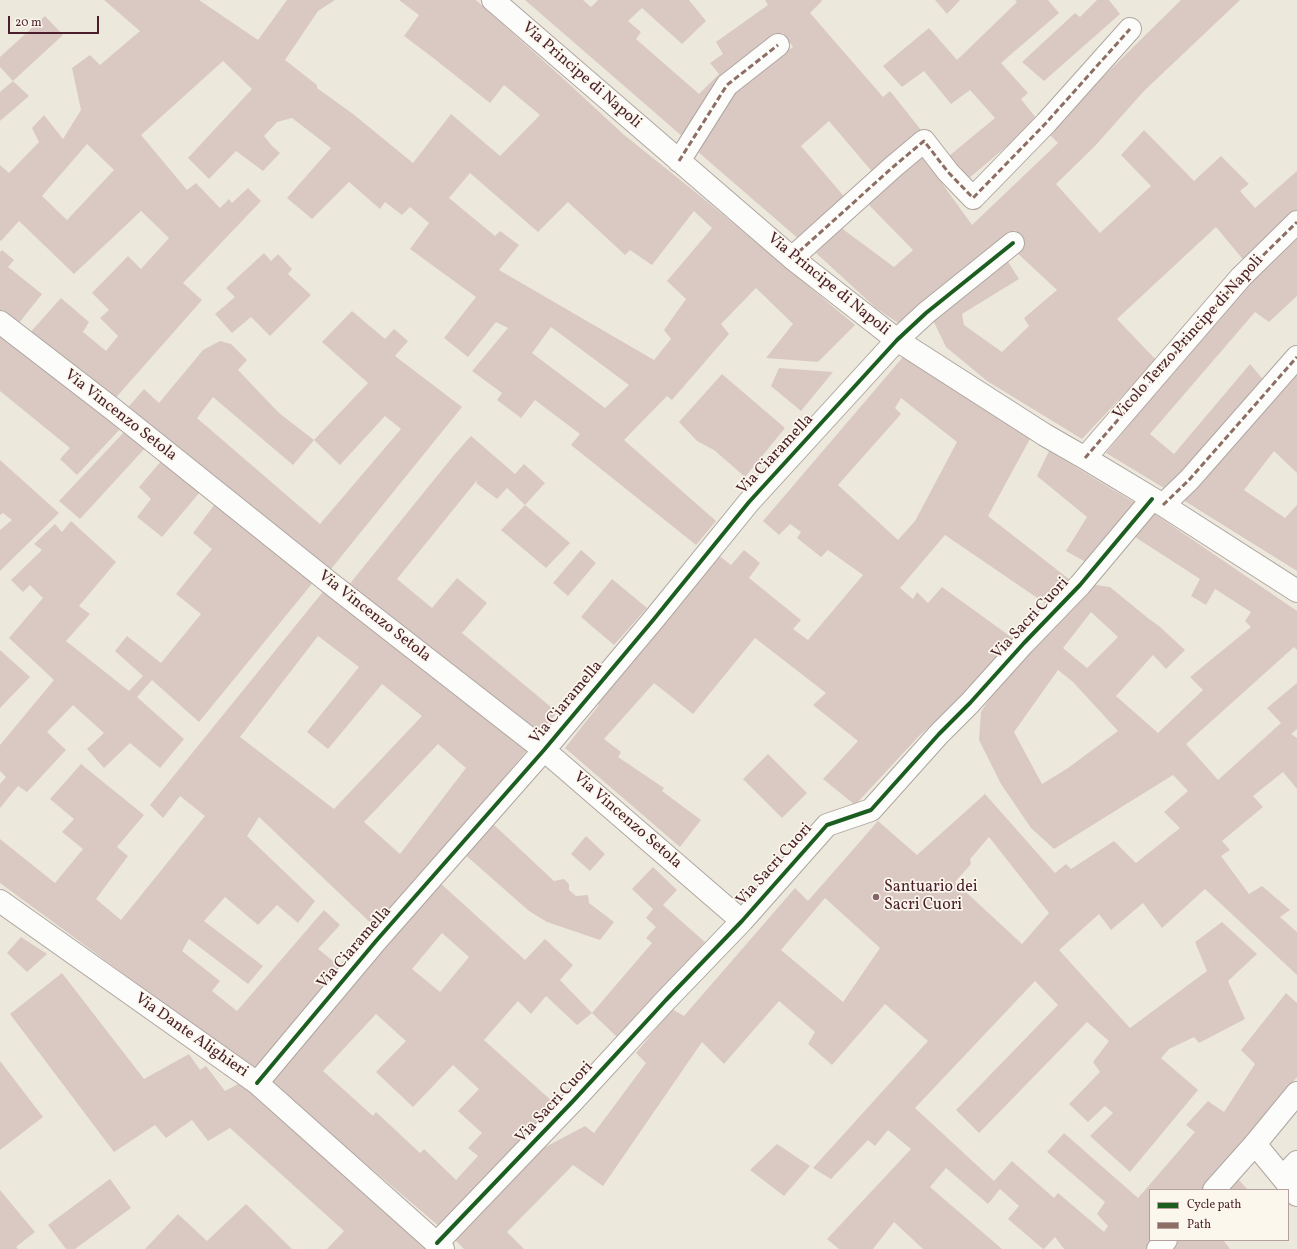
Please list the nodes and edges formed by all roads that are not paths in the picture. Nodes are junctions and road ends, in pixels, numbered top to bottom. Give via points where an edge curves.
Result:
1 (492, 0) edge
2 (1130, 29) dead end
3 (778, 45) dead end
4 (679, 161) junction
5 (1297, 222) edge
6 (1013, 243) dead end
7 (792, 258) junction
8 (0, 322) edge
9 (897, 340) junction
10 (1297, 356) edge
11 (1085, 458) junction
12 (1158, 502) junction
13 (1297, 592) edge
14 (544, 750) junction
15 (0, 901) edge
16 (742, 921) junction
17 (256, 1083) junction
18 (1297, 1093) edge
19 (1255, 1144) junction
20 (1290, 1170) edge
21 (1215, 1189) edge
22 (1297, 1195) edge
23 (1165, 1241) edge
24 (440, 1246) edge
25 (1158, 1249) edge

1 - 4 street, Via Principe di Napoli
2 - 7 street via 1046,123 973,198 948,172 924,141
3 - 4 street via 727,85
4 - 7 street, Via Principe di Napoli
5 - 11 street, Vicolo Terzo Principe di Napoli via 1241,277
6 - 9 street, Via Ciaramella via 926,313
7 - 9 street, Via Principe di Napoli
8 - 14 street, Via Vincenzo Setola
9 - 11 street, Via Principe di Napoli
9 - 14 street, Via Ciaramella via 749,502
10 - 12 street, Via Sacri Cuori via 1189,480
11 - 12 street, Via Principe di Napoli
12 - 13 street, Via Principe di Napoli
12 - 16 street, Via Sacri Cuori via 939,734 871,810 827,825
14 - 16 street, Via Vincenzo Setola
14 - 17 street, Via Ciaramella via 376,941
15 - 17 street, Via Dante Alighieri
16 - 24 street, Via Sacri Cuori
17 - 24 street, Via Dante Alighieri
18 - 19 street
19 - 20 street
19 - 21 street
20 - 22 street
23 - 25 street

